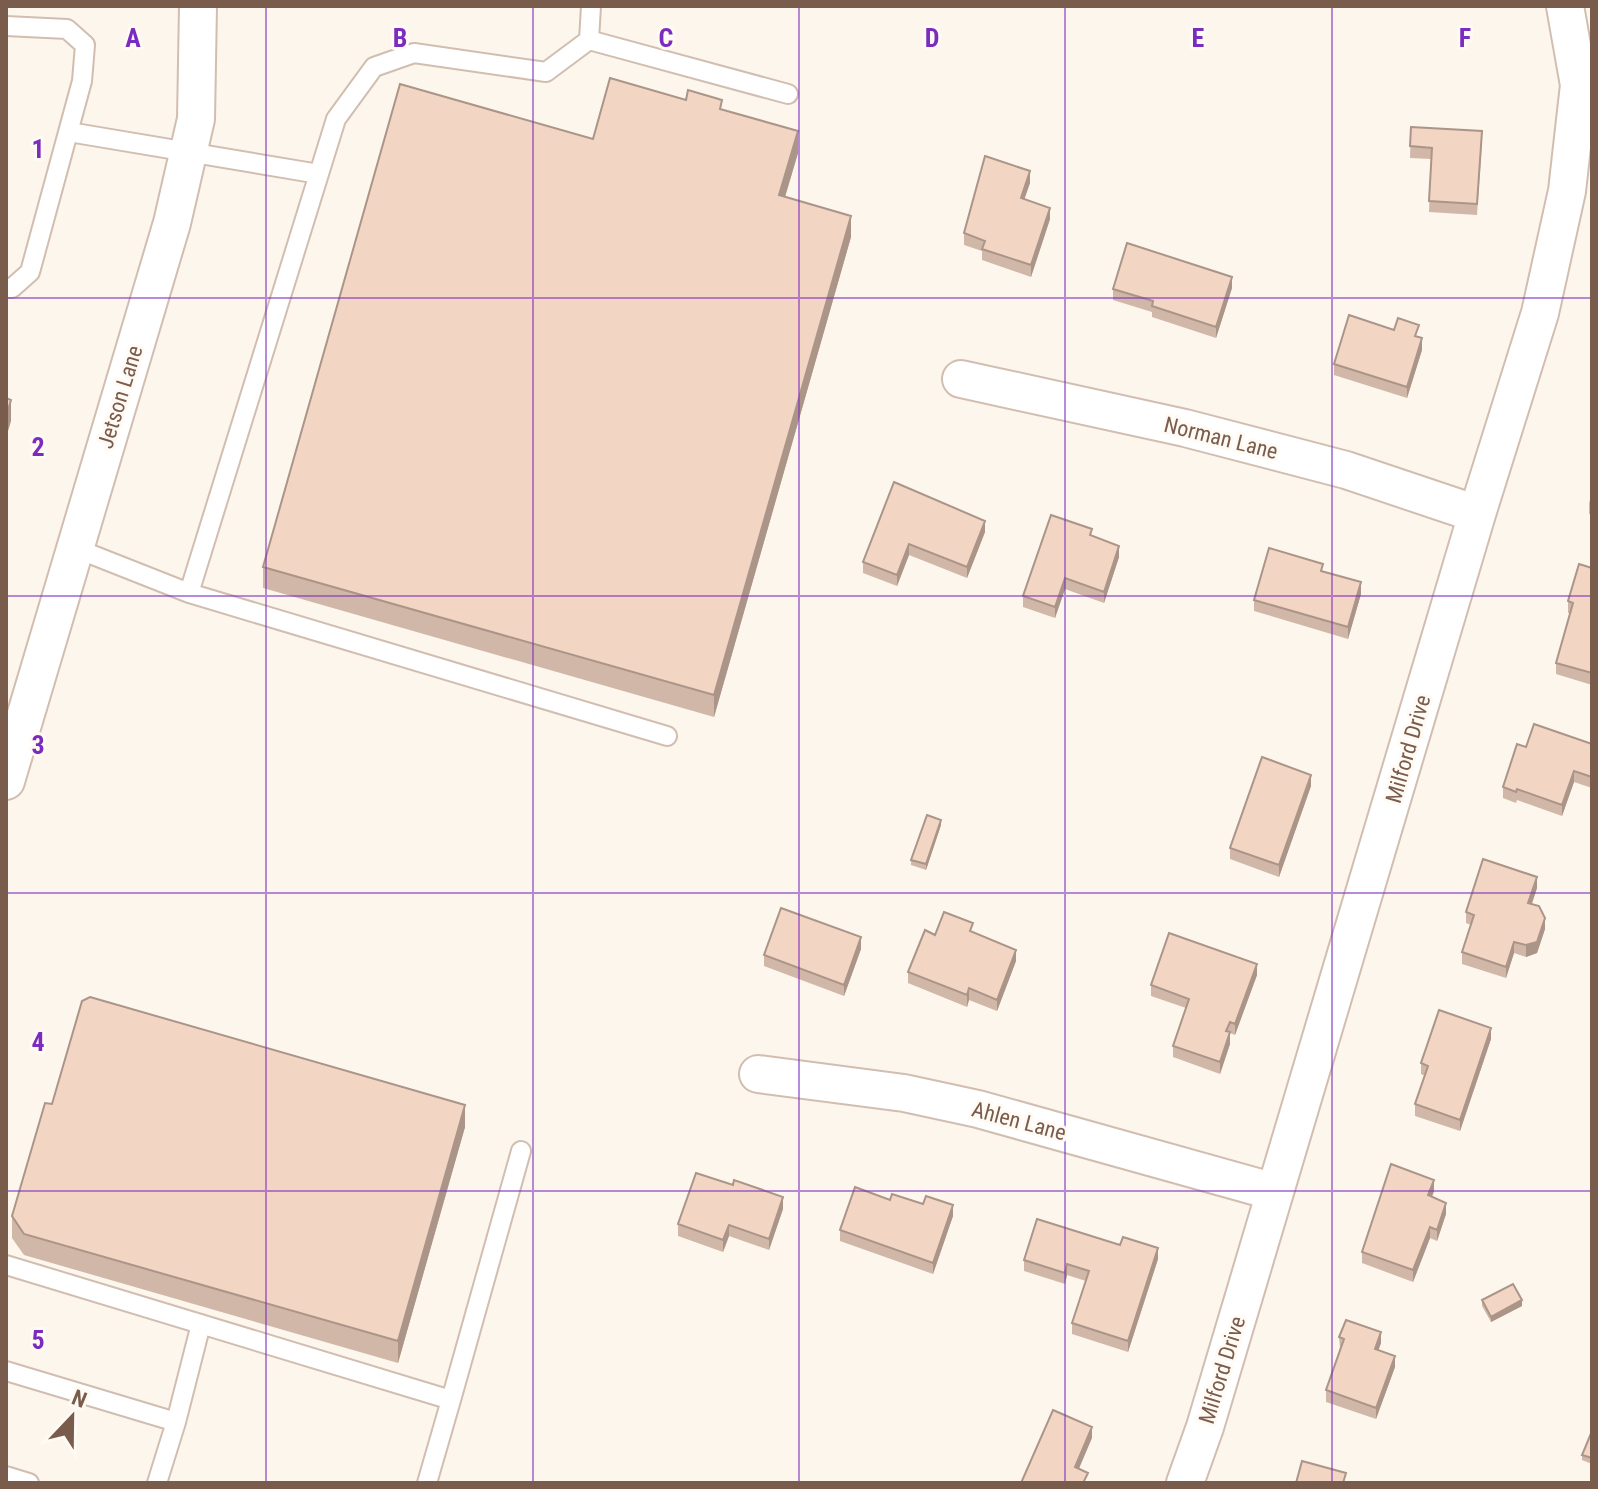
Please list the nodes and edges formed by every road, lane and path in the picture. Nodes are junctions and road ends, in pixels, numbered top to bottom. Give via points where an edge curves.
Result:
1 (198, 6) edge
2 (591, 6) edge
3 (1565, 6) edge
4 (6, 26) edge
5 (589, 40) junction
6 (788, 94) dead end
7 (69, 132) junction
8 (188, 151) junction
9 (319, 174) junction
10 (6, 288) edge
11 (961, 379) dead end
12 (1477, 514) junction
13 (75, 548) junction
14 (189, 593) junction
15 (667, 736) dead end
16 (6, 781) edge
17 (758, 1074) dead end
18 (521, 1151) dead end
19 (1275, 1192) junction
20 (6, 1265) edge
21 (201, 1324) junction
22 (6, 1371) edge
23 (451, 1400) junction
24 (176, 1422) junction
25 (6, 1476) edge
26 (29, 1483) edge
27 (157, 1483) edge
28 (427, 1483) edge
29 (1185, 1483) edge

1 - 8 street, Jetson Lane via 196,119
2 - 5 lane
3 - 12 street, Milford Drive via 1579,85 1567,191 1540,313
4 - 7 lane via 67,29 85,45
5 - 6 lane
5 - 9 lane via 546,72 414,53 374,67 336,119
7 - 8 lane
7 - 10 lane via 30,272
8 - 9 lane
8 - 13 street, Jetson Lane via 172,223
9 - 14 lane
11 - 12 street, Norman Lane via 1185,428
12 - 19 street, Milford Drive
13 - 14 lane
13 - 16 street, Jetson Lane
14 - 15 lane
17 - 19 street, Ahlen Lane via 904,1093 978,1109
18 - 23 lane
19 - 29 street, Milford Drive
20 - 21 lane
21 - 23 lane
21 - 24 lane
22 - 24 lane
23 - 28 lane
24 - 27 lane
25 - 26 lane

